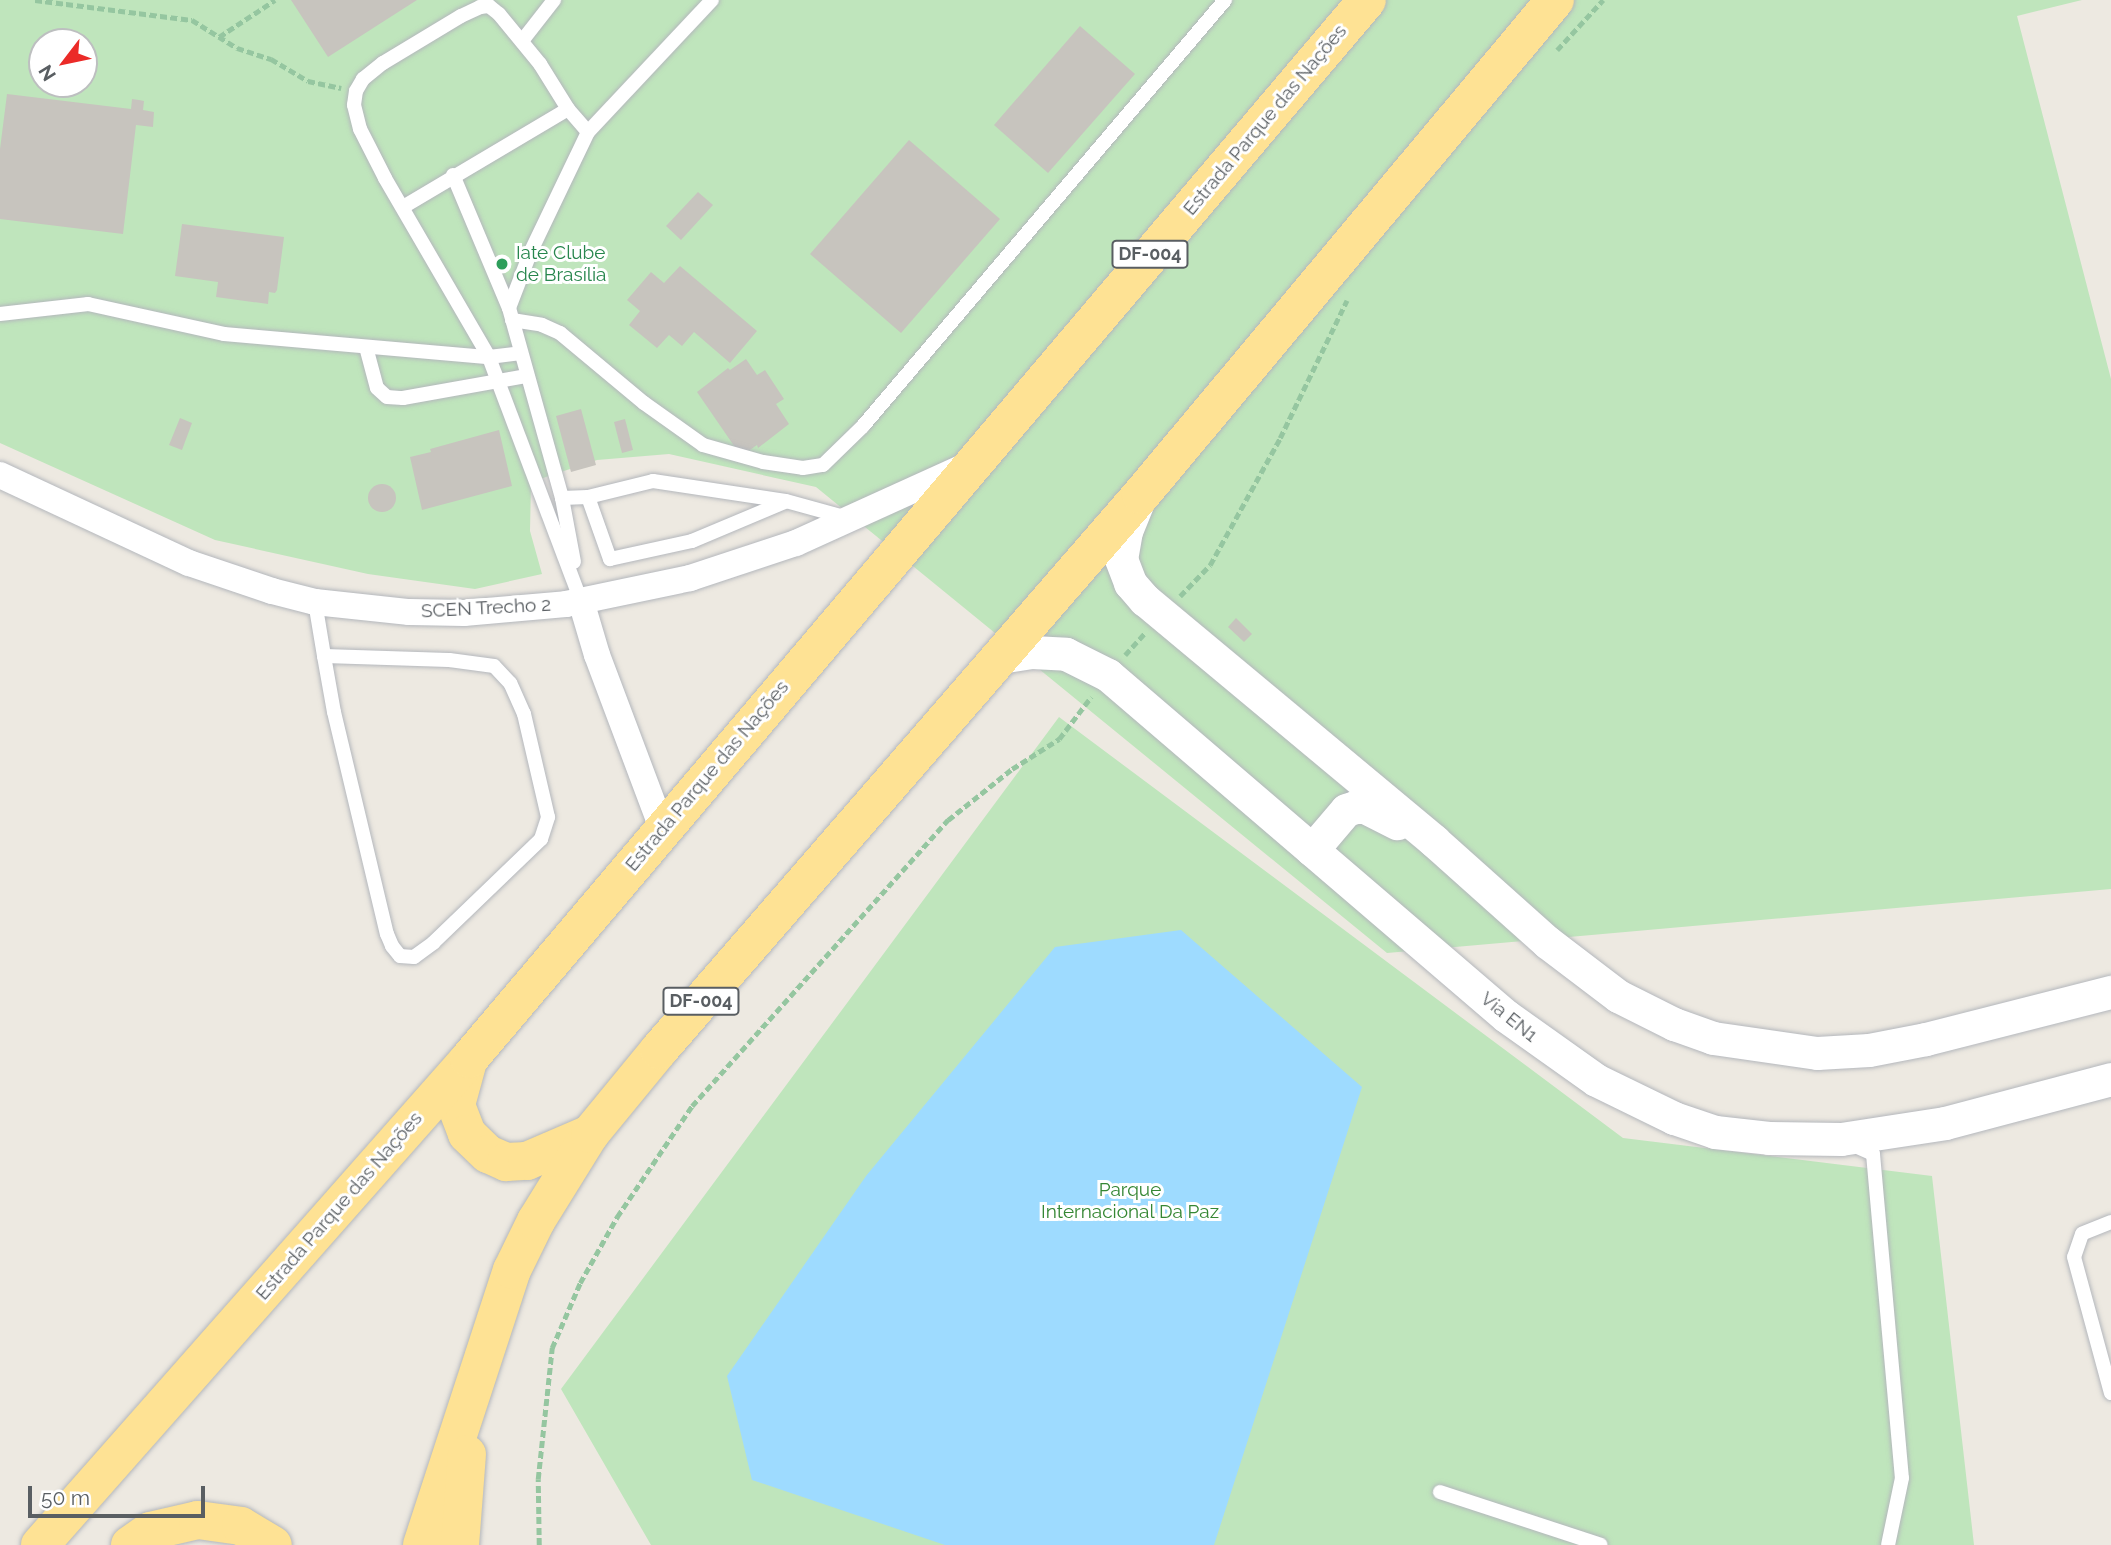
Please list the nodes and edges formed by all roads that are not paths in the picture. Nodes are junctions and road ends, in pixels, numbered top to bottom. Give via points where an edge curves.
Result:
1 (554, 0) edge
2 (712, 0) edge
3 (1225, 0) edge
4 (1367, 0) edge
5 (1537, 0) edge
6 (1555, 0) edge
7 (522, 41) junction
8 (1536, 48) junction
9 (568, 109) junction
10 (588, 132) junction
11 (453, 175) junction
12 (403, 207) junction
13 (0, 314) edge
14 (511, 314) junction
15 (366, 347) junction
16 (521, 353) junction
17 (489, 357) junction
18 (527, 376) junction
19 (498, 380) junction
20 (971, 464) junction
21 (0, 475) edge
22 (1141, 495) junction
23 (588, 497) junction
24 (562, 498) junction
25 (786, 501) junction
26 (852, 519) junction
27 (315, 601) junction
28 (581, 601) junction
29 (324, 656) junction
30 (1000, 657) junction
31 (662, 828) junction
32 (1434, 841) junction
33 (1312, 850) junction
34 (2111, 992) edge
35 (469, 1059) junction
36 (2111, 1079) edge
37 (590, 1134) junction
38 (1840, 1139) junction
39 (2111, 1222) edge
40 (473, 1389) junction
41 (2111, 1394) edge
42 (1440, 1492) dead end
43 (40, 1545) edge
44 (130, 1545) edge
45 (273, 1545) edge
46 (422, 1545) edge
47 (460, 1545) edge
48 (1601, 1545) edge
49 (1888, 1545) edge

1 - 7 lane
2 - 10 lane
3 - 14 lane via 857,433 823,466 763,462 703,445 560,333
4 - 20 highway, Estrada Parque das Nações / DF-004
5 - 8 highway
6 - 8 highway, DF-004
7 - 9 lane
7 - 12 lane via 493,9 480,6 363,79 354,105 360,129
8 - 22 highway, DF-004
9 - 10 lane
9 - 11 lane
10 - 14 lane via 531,251
11 - 12 lane
11 - 14 lane
12 - 17 lane
13 - 15 lane via 88,304 224,334
14 - 16 lane
15 - 17 lane
15 - 19 lane via 377,388 387,397
16 - 17 lane
16 - 18 lane
17 - 19 lane
18 - 19 lane
18 - 24 lane
19 - 28 lane
20 - 26 street, SCEN Trecho 2
20 - 31 highway, Estrada Parque das Nações / DF-004
21 - 27 street, SCEN Trecho 2 via 189,563 272,592
22 - 30 highway, DF-004
22 - 32 street via 1126,531 1121,559 1130,583
23 - 24 lane
23 - 25 lane via 653,481
23 - 25 lane via 610,558 692,541
24 - 28 lane
25 - 26 lane
26 - 28 street, SCEN Trecho 2 via 690,578
27 - 28 street, SCEN Trecho 2 via 464,613
27 - 29 lane
28 - 31 street
29 - 29 lane via 387,934 400,956 414,957 541,839 548,817 524,714 510,683 494,666
30 - 33 street, Via EN1 via 1032,652 1066,654 1108,675
30 - 37 highway, DF-004
31 - 35 highway, Estrada Parque das Nações / DF-004
32 - 33 street via 1365,807 1355,807 1346,810
32 - 34 street via 1548,942 1618,996 1713,1038 1817,1053 1869,1050
33 - 38 street, Via EN1 via 1506,1016 1596,1080 1639,1104 1715,1132 1802,1141
35 - 37 highway via 456,1105 467,1134 488,1154 506,1162 527,1161
35 - 43 highway, Estrada Parque das Nações / DF-004
36 - 38 street, Via EN1 via 1945,1123
37 - 40 highway, DF-004 via 536,1221 512,1270
38 - 49 lane via 1873,1154 1902,1478
39 - 41 lane via 2081,1234 2074,1258
40 - 46 highway, DF-004
40 - 47 highway
42 - 48 lane
44 - 45 highway via 150,1531 198,1520 241,1526

